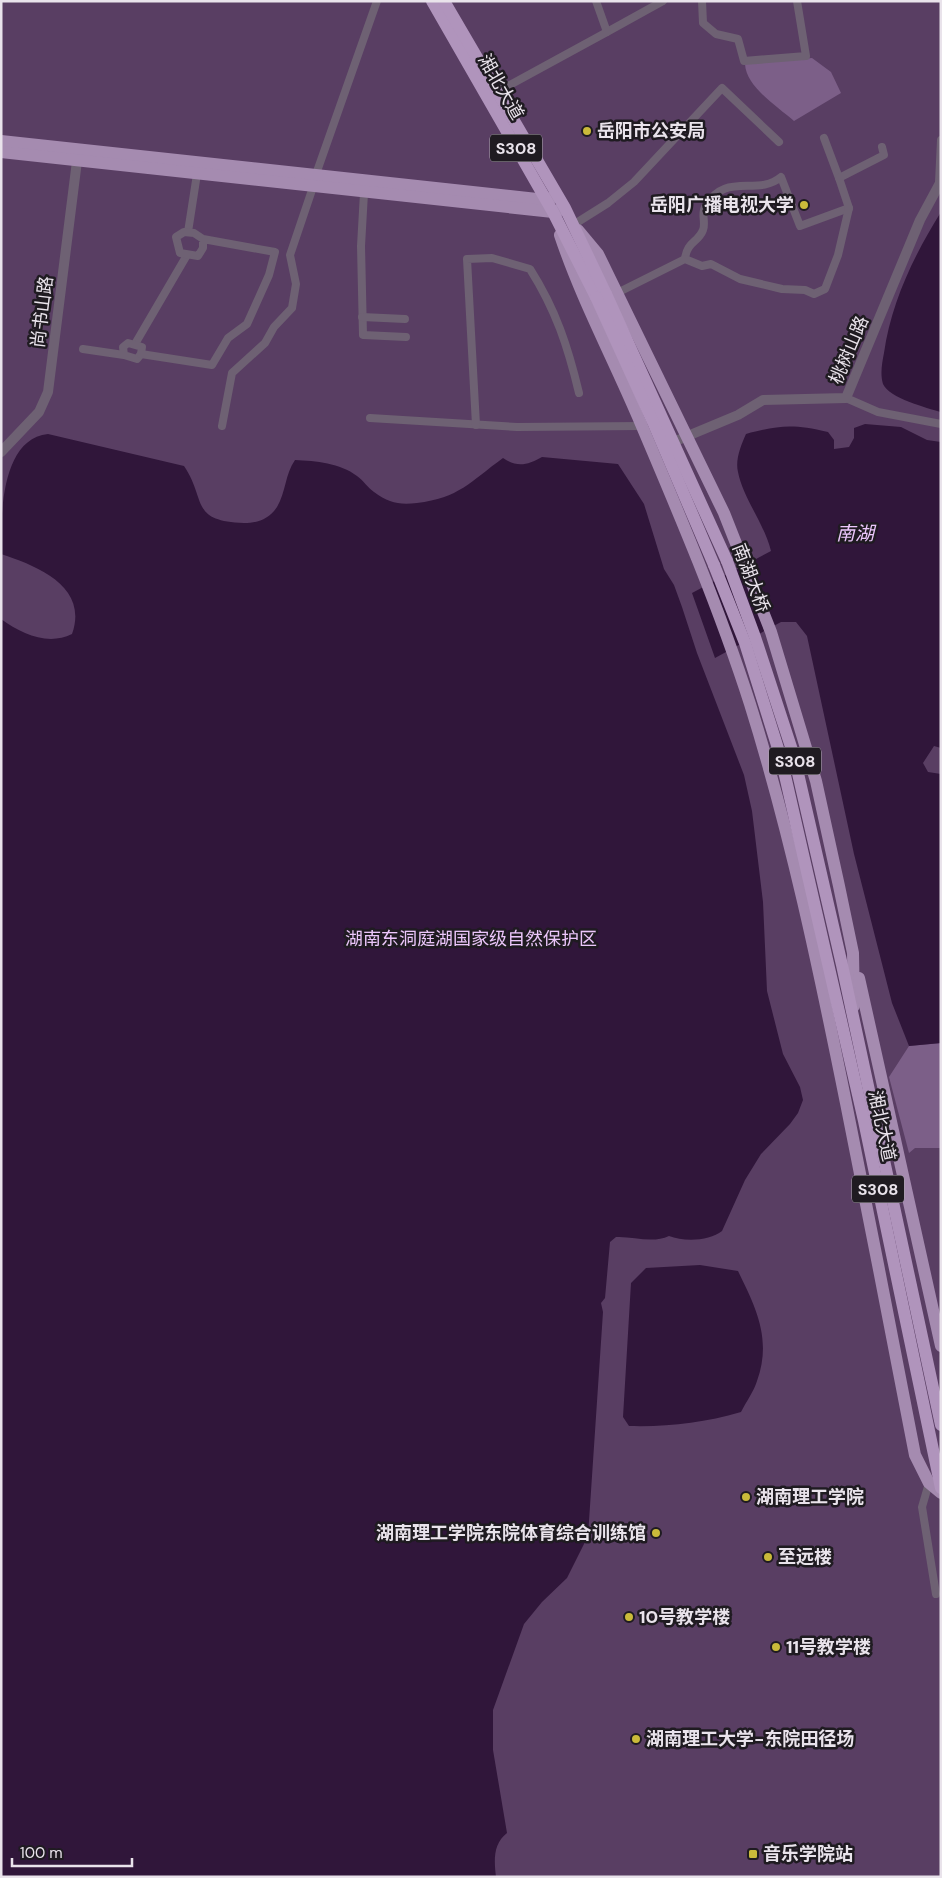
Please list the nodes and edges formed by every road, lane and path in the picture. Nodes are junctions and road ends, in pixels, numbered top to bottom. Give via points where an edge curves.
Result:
1 (377, 1) edge
2 (432, 1) edge
3 (444, 1) edge
4 (596, 1) edge
5 (663, 1) edge
6 (702, 1) edge
7 (797, 1) edge
8 (607, 32) junction
9 (496, 92) junction
10 (824, 138) dead end
11 (941, 140) edge
12 (1, 141) edge
13 (779, 142) dead end
14 (882, 147) dead end
15 (1, 152) edge
16 (77, 161) junction
17 (197, 174) junction
18 (839, 178) junction
19 (314, 182) junction
20 (940, 182) edge
21 (364, 193) junction
22 (552, 197) junction
23 (850, 208) junction
24 (559, 210) junction
25 (573, 224) junction
26 (188, 232) junction
27 (203, 239) junction
28 (187, 255) junction
29 (685, 258) junction
30 (606, 295) junction
31 (362, 317) junction
32 (405, 319) dead end
33 (406, 337) dead end
34 (135, 344) junction
35 (83, 349) dead end
36 (142, 354) junction
37 (124, 355) junction
38 (579, 393) dead end
39 (846, 398) junction
40 (675, 409) junction
41 (370, 418) dead end
42 (941, 424) edge
43 (476, 425) junction
44 (222, 426) dead end
45 (641, 426) junction
46 (688, 435) junction
47 (652, 451) junction
48 (1, 452) edge
49 (825, 888) joint
50 (806, 890) junction
51 (853, 953) junction
52 (842, 965) junction
53 (823, 967) junction
54 (854, 991) junction
55 (832, 1008) junction
56 (854, 1022) junction
57 (870, 1026) junction
58 (941, 1346) edge
59 (941, 1425) edge
60 (935, 1486) edge
61 (941, 1493) edge
62 (936, 1594) dead end

1 - 19 street
2 - 22 highway, 湘北大道 / S308
3 - 9 highway, 湘北大道 / S308
4 - 8 street
5 - 8 street
6 - 7 street via 703,23 716,34 738,39 744,61 806,56
8 - 9 street
9 - 22 highway, 湘北大道 / S308
10 - 18 street
11 - 20 street
12 - 19 main road
13 - 25 street via 722,88 634,182 608,203
14 - 18 street via 884,155
15 - 16 main road
16 - 17 main road
16 - 48 street, 尚书山路 via 48,392 39,412
17 - 19 main road
17 - 26 street
18 - 23 street
19 - 21 main road
19 - 22 main road
19 - 44 street via 290,255 296,284 292,308 274,327 265,343 232,373
20 - 39 street, 桃树山路 via 920,220
21 - 24 main road
21 - 31 street
22 - 24 highway, 湘北大道 / S308
23 - 29 street via 832,276 826,289 814,294 740,280 711,264 702,266
23 - 29 street via 800,226 781,177 768,183 721,189 712,196 704,210 703,230 686,250
24 - 25 highway, 湘北大道 / S308
24 - 30 highway, 湘北大道 / S308
24 - 45 main road via 570,264
25 - 30 highway, 湘北大道 / S308
26 - 27 street
26 - 28 street via 176,237 180,253
27 - 28 street via 203,248 198,256
27 - 36 street via 275,252 269,275 246,324 228,338 212,365
28 - 34 street
29 - 30 street
30 - 40 main road
30 - 49 highway, 南湖大桥 / S308, bridge via 727,561 752,628 794,756
30 - 50 highway, 南湖大桥 / S308, bridge via 657,431 745,643 781,758
31 - 32 street
31 - 33 street via 363,335
34 - 36 street via 142,347
34 - 37 street via 128,343 123,347
35 - 37 street
36 - 37 street via 138,358
38 - 43 street via 566,342 543,290 530,270 492,258 467,258
39 - 42 street via 878,412
39 - 46 street, 桃树山路 via 763,400 738,415
40 - 45 main road via 671,424 664,430
40 - 46 main road
41 - 43 street
43 - 45 street
45 - 47 main road
46 - 47 street, 桃树山路
46 - 51 main road via 724,513 771,632 816,781
47 - 50 main road via 749,704
49 - 52 highway, 湘北大道 / S308
50 - 53 highway, 湘北大道 / S308
51 - 54 main road
51 - 57 main road
52 - 54 main road
52 - 56 highway, 湘北大道 / S308
53 - 55 highway, 湘北大道 / S308
53 - 55 main road
54 - 56 main road
54 - 57 main road
55 - 60 highway, 湘北大道 / S308 via 934,1456
55 - 60 main road via 915,1455
56 - 59 highway, 湘北大道 / S308
57 - 58 main road
60 - 61 main road
60 - 62 street via 922,1507

